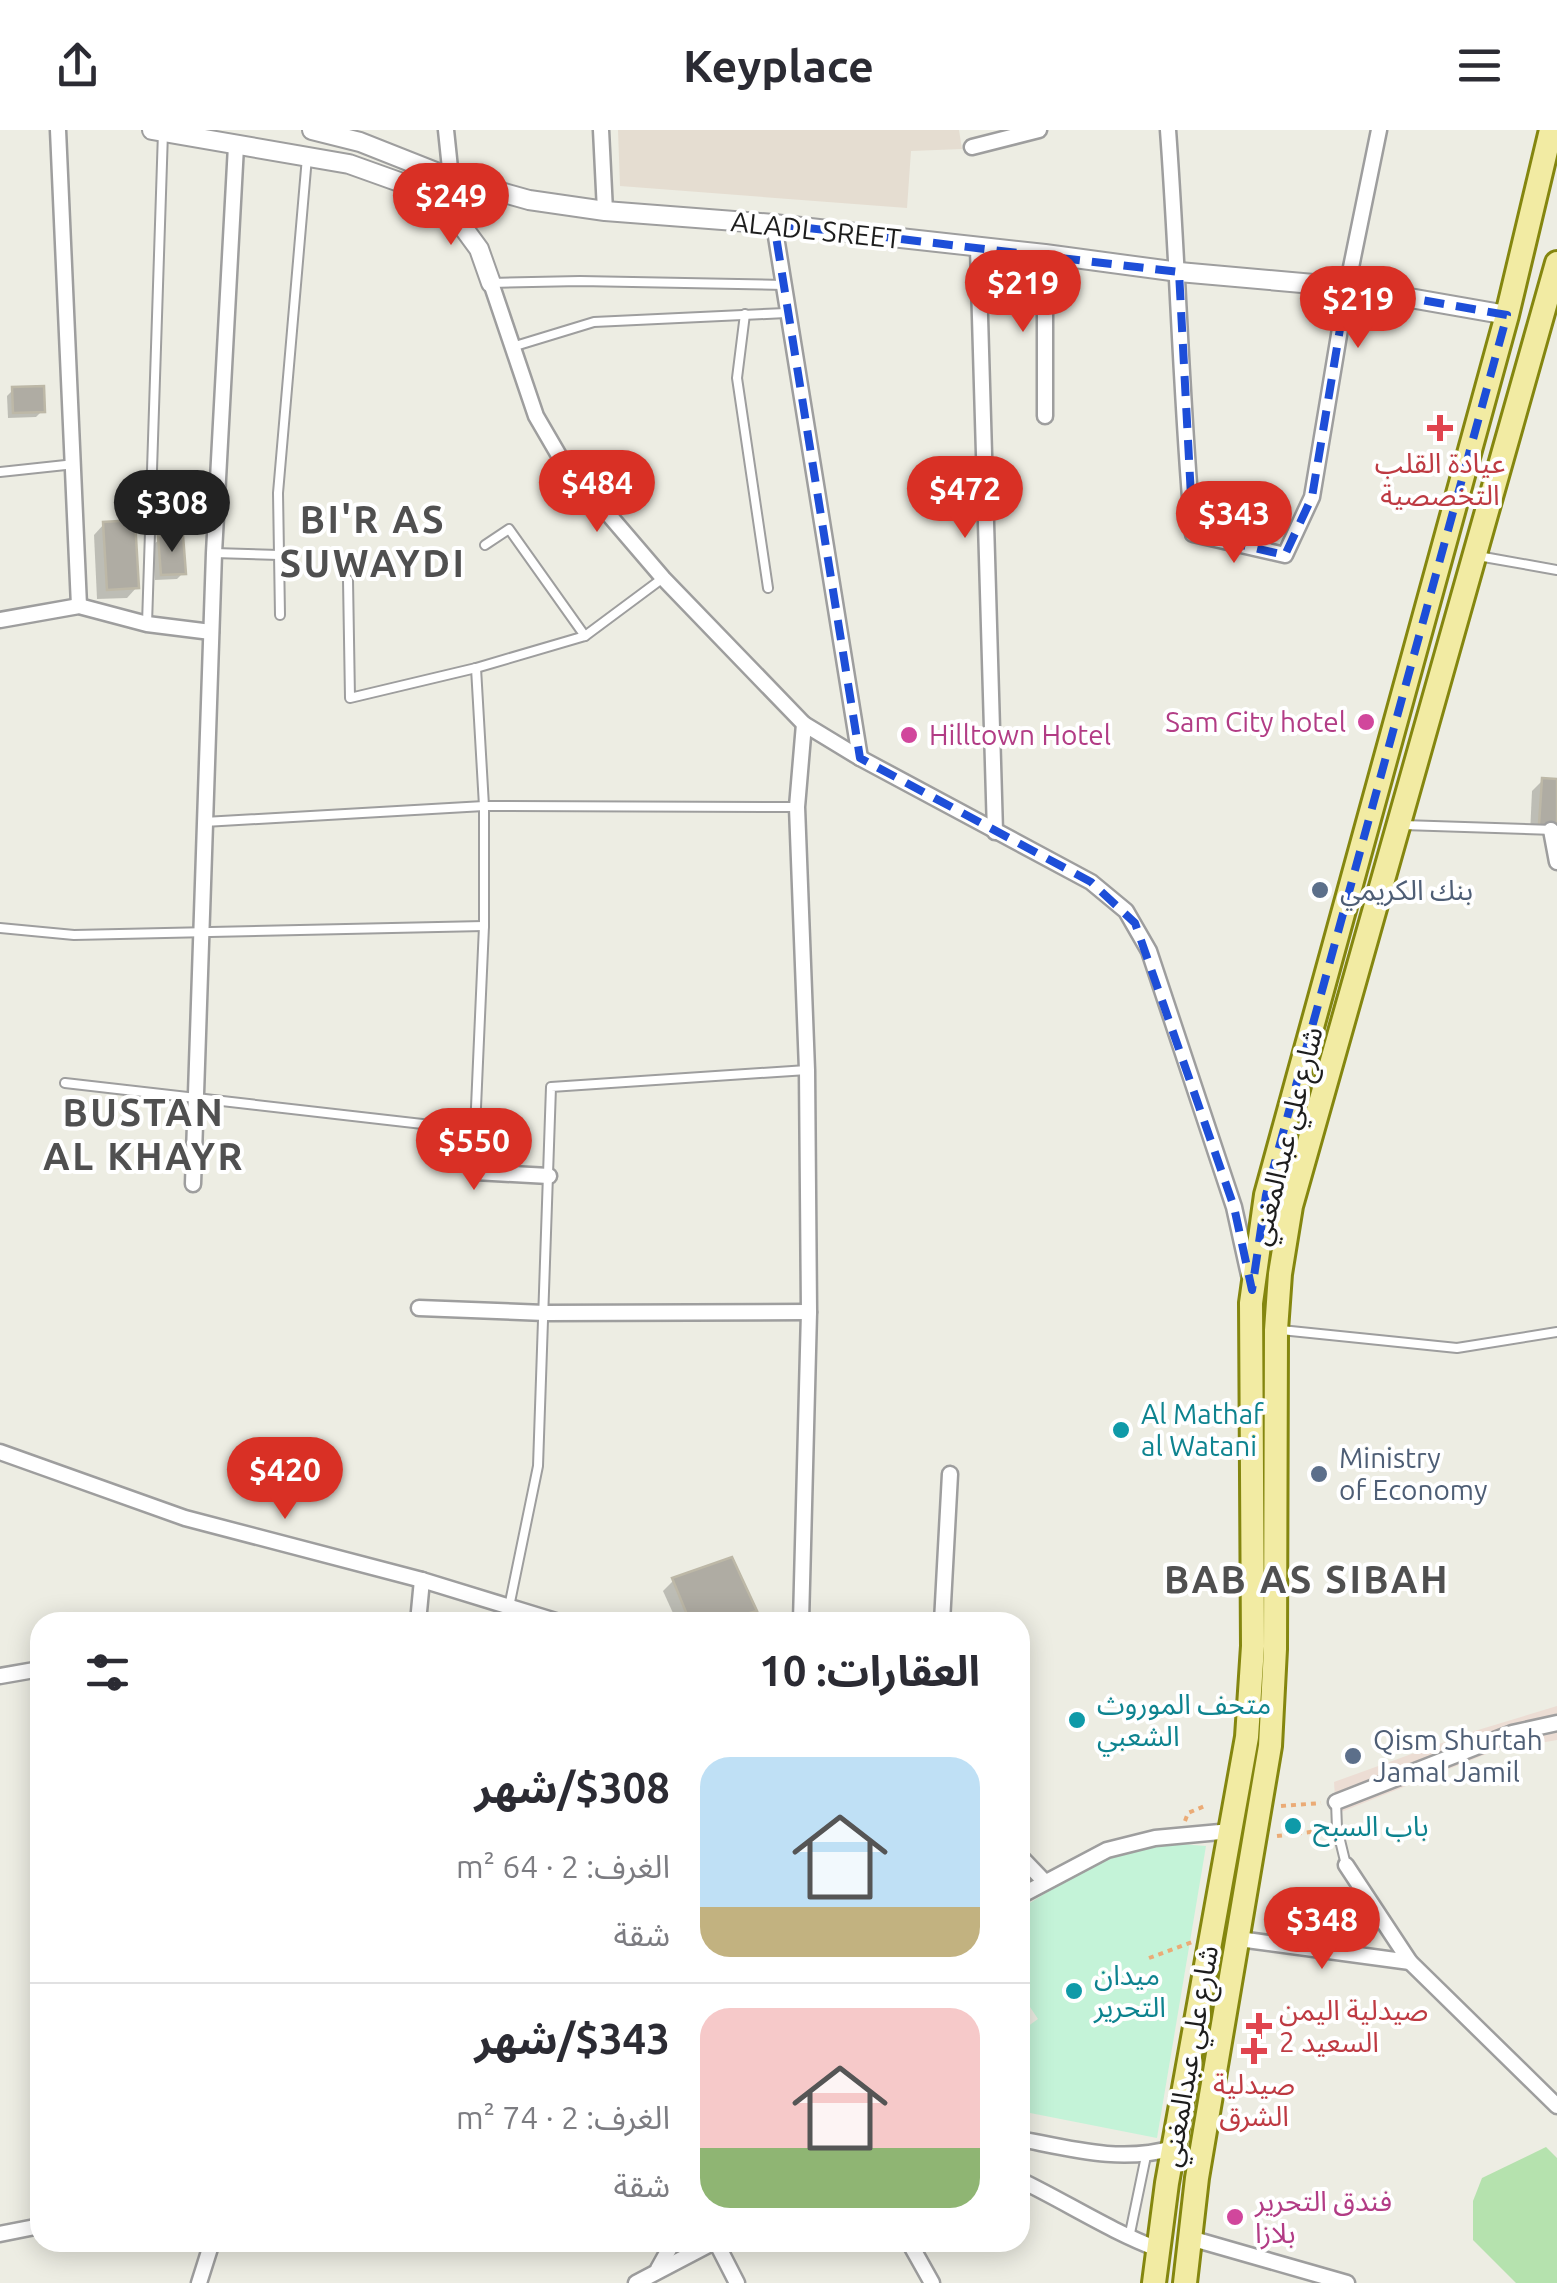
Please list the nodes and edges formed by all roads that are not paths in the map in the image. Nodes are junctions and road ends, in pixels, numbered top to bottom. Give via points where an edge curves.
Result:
1 (58, 130) edge
2 (312, 130) edge
3 (446, 130) edge
4 (601, 130) edge
5 (1039, 130) edge
6 (1168, 130) edge
7 (1378, 130) edge
8 (1551, 130) edge
9 (158, 131) edge
10 (360, 136) edge
11 (236, 146) junction
12 (972, 147) dead end
13 (307, 157) junction
14 (451, 178) junction
15 (605, 211) junction
16 (774, 224) junction
17 (978, 248) junction
18 (1045, 254) junction
19 (1557, 263) edge
20 (1179, 272) junction
21 (492, 283) junction
22 (784, 285) junction
23 (1347, 287) junction
24 (786, 313) junction
25 (745, 314) junction
26 (1508, 315) junction
27 (512, 346) junction
28 (1045, 416) dead end
29 (75, 464) junction
30 (0, 472) edge
31 (485, 545) dead end
32 (214, 553) junction
33 (279, 555) junction
34 (1474, 556) junction
35 (1557, 570) edge
36 (663, 578) junction
37 (348, 580) dead end
38 (768, 588) dead end
39 (79, 606) junction
40 (280, 615) dead end
41 (0, 620) edge
42 (148, 624) junction
43 (211, 632) junction
44 (585, 636) junction
45 (476, 668) junction
46 (804, 724) junction
47 (860, 758) junction
48 (484, 806) junction
49 (797, 807) junction
50 (204, 822) junction
51 (1398, 825) junction
52 (1554, 830) edge
53 (995, 832) junction
54 (1557, 862) edge
55 (484, 926) junction
56 (0, 928) edge
57 (201, 932) junction
58 (807, 1070) junction
59 (65, 1083) dead end
60 (196, 1098) junction
61 (475, 1130) junction
62 (550, 1176) junction
63 (193, 1184) dead end
64 (1266, 1195) junction
65 (1291, 1206) junction
66 (1252, 1290) junction
67 (419, 1308) dead end
68 (808, 1312) junction
69 (545, 1314) junction
70 (1276, 1330) junction
71 (1557, 1332) edge
72 (0, 1452) edge
73 (950, 1474) dead end
74 (422, 1580) junction
75 (509, 1607) junction
76 (419, 1612) edge
77 (526, 1612) edge
78 (800, 1612) edge
79 (943, 1612) edge
80 (30, 1672) edge
81 (0, 1676) edge
82 (1557, 1723) edge
83 (1336, 1802) joint
84 (1231, 1831) junction
85 (1346, 1865) joint
86 (1030, 1866) edge
87 (1045, 1882) junction
88 (1030, 1887) edge
89 (1239, 1939) junction
90 (1410, 1962) junction
91 (1557, 2106) edge
92 (1030, 2140) edge
93 (1173, 2148) junction
94 (1146, 2156) junction
95 (1030, 2177) edge
96 (1030, 2185) edge
97 (1051, 2195) junction
98 (30, 2228) edge
99 (0, 2234) edge
100 (1129, 2238) junction
101 (1190, 2238) junction
102 (1158, 2250) junction
103 (209, 2252) edge
104 (668, 2252) edge
105 (695, 2252) edge
106 (720, 2252) edge
107 (915, 2252) edge
108 (658, 2270) junction
109 (200, 2283) edge
110 (636, 2283) edge
111 (737, 2283) edge
112 (932, 2283) edge
113 (1154, 2283) edge
114 (1184, 2283) edge
115 (1347, 2283) edge

1 - 29 street
2 - 10 street, ALADL SREET
3 - 14 street
4 - 15 street
5 - 12 street
6 - 20 street
7 - 23 street
8 - 26 main road, شارع علي عبدالمغني
9 - 11 street
9 - 42 lane
10 - 14 street, ALADL SREET
11 - 13 street
11 - 32 street
13 - 21 street via 387,176 444,206 469,233
13 - 33 lane via 278,493
14 - 15 street, ALADL SREET via 529,200
15 - 16 street, ALADL SREET
16 - 17 street, ALADL SREET
16 - 22 street
17 - 18 street, ALADL SREET
17 - 53 street
18 - 20 street, ALADL SREET
18 - 28 street
19 - 34 main road, شارع علي عبدالمغني
20 - 23 street, ALADL SREET
20 - 23 street via 1193,534 1285,555 1312,496
21 - 22 lane
21 - 27 street
22 - 24 street
23 - 26 street, ALADL SREET
24 - 25 lane
24 - 47 street
25 - 27 lane via 594,322
25 - 38 lane via 736,378
26 - 64 main road, شارع علي عبدالمغني
27 - 36 street via 536,416 561,459
29 - 30 lane
29 - 39 street
31 - 44 lane via 509,529
32 - 33 lane
32 - 43 street
33 - 40 lane
34 - 35 lane
34 - 51 main road, شارع علي عبدالمغني
36 - 44 lane
36 - 46 street
37 - 45 lane via 350,698
39 - 41 street
39 - 42 street
42 - 43 street
43 - 50 street
44 - 45 lane
45 - 48 lane
46 - 47 street
46 - 49 street
47 - 53 street
48 - 49 lane
48 - 50 lane
48 - 55 lane
49 - 58 street
50 - 57 street
51 - 52 lane
51 - 65 main road, شارع علي عبدالمغني
52 - 54 street
53 - 66 street via 1104,890 1143,937 1234,1207
55 - 57 lane
55 - 61 lane
56 - 57 lane
57 - 60 street
58 - 62 lane via 551,1087
58 - 68 street
59 - 60 lane
60 - 61 lane
60 - 63 street
61 - 62 street via 476,1172
62 - 69 lane
64 - 65 main road
64 - 66 main road, شارع علي عبدالمغني
65 - 70 main road, شارع علي عبدالمغني
66 - 84 main road, شارع علي عبدالمغني via 1253,1646
67 - 69 street
68 - 69 street
68 - 78 street
69 - 75 lane via 538,1466
70 - 71 lane via 1457,1348
70 - 89 main road, شارع علي عبدالمغني via 1276,1649 1270,1746
72 - 74 street via 185,1518
73 - 79 street
74 - 75 street
74 - 76 street
75 - 77 street
80 - 81 street
82 - 83 street
83 - 85 lane
84 - 87 street via 1131,1843
84 - 93 main road, شارع علي عبدالمغني
85 - 90 street
86 - 87 street
87 - 88 street
89 - 90 street
89 - 101 main road, شارع علي عبدالمغني
90 - 91 street
92 - 94 street
93 - 94 street
93 - 102 main road, شارع علي عبدالمغني
94 - 100 lane
95 - 97 street
96 - 97 street
97 - 100 street
98 - 99 street
100 - 102 street
101 - 114 main road, شارع علي عبدالمغني
101 - 115 street
102 - 113 main road, شارع علي عبدالمغني
103 - 109 street
104 - 108 street
105 - 108 street
106 - 111 street
107 - 112 street
108 - 110 street

